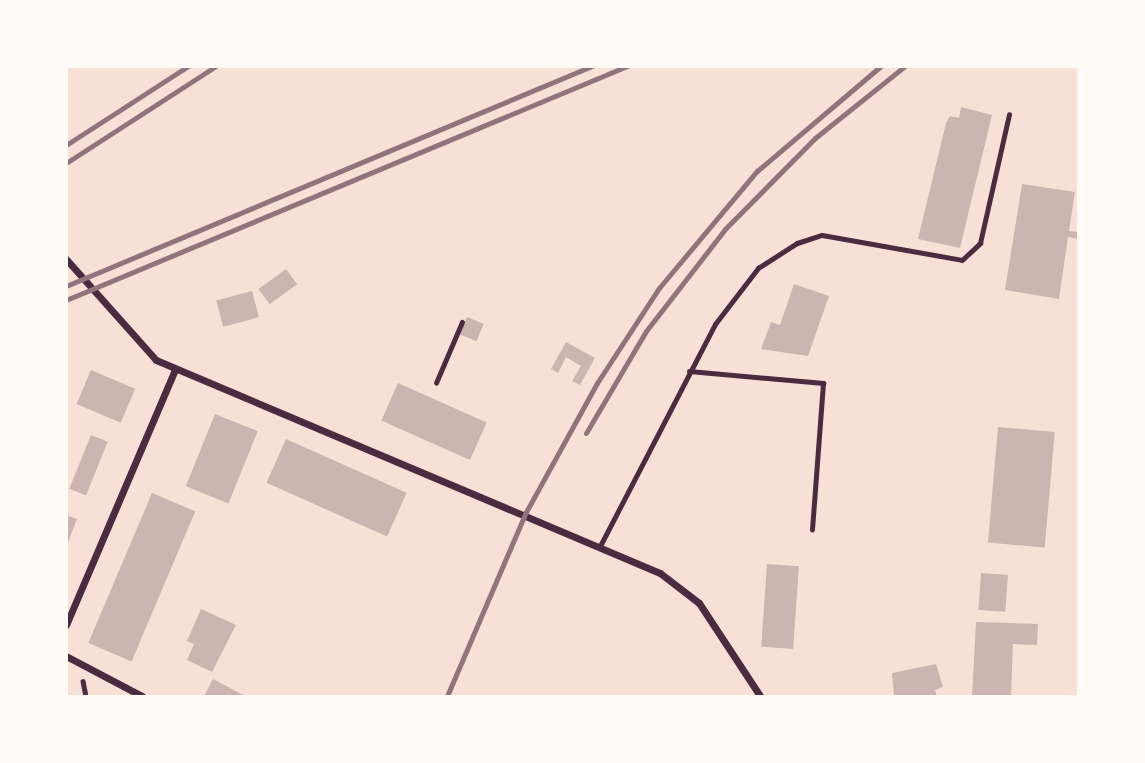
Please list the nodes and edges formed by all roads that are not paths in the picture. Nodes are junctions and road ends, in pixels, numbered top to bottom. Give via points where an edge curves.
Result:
1 (1009, 114) dead end
2 (66, 259) edge
3 (175, 369) junction
4 (690, 372) junction
5 (812, 530) dead end
6 (601, 544) junction
7 (69, 616) edge
8 (66, 625) edge
9 (66, 656) edge
10 (142, 696) edge
11 (760, 696) edge

1 - 4 lane via 979,243 962,260 822,235 797,243 758,268 738,290
2 - 3 street via 141,344
3 - 6 street
3 - 7 street
4 - 5 lane via 823,383
4 - 6 lane
6 - 11 street via 660,573 699,603
7 - 8 street
9 - 10 street

